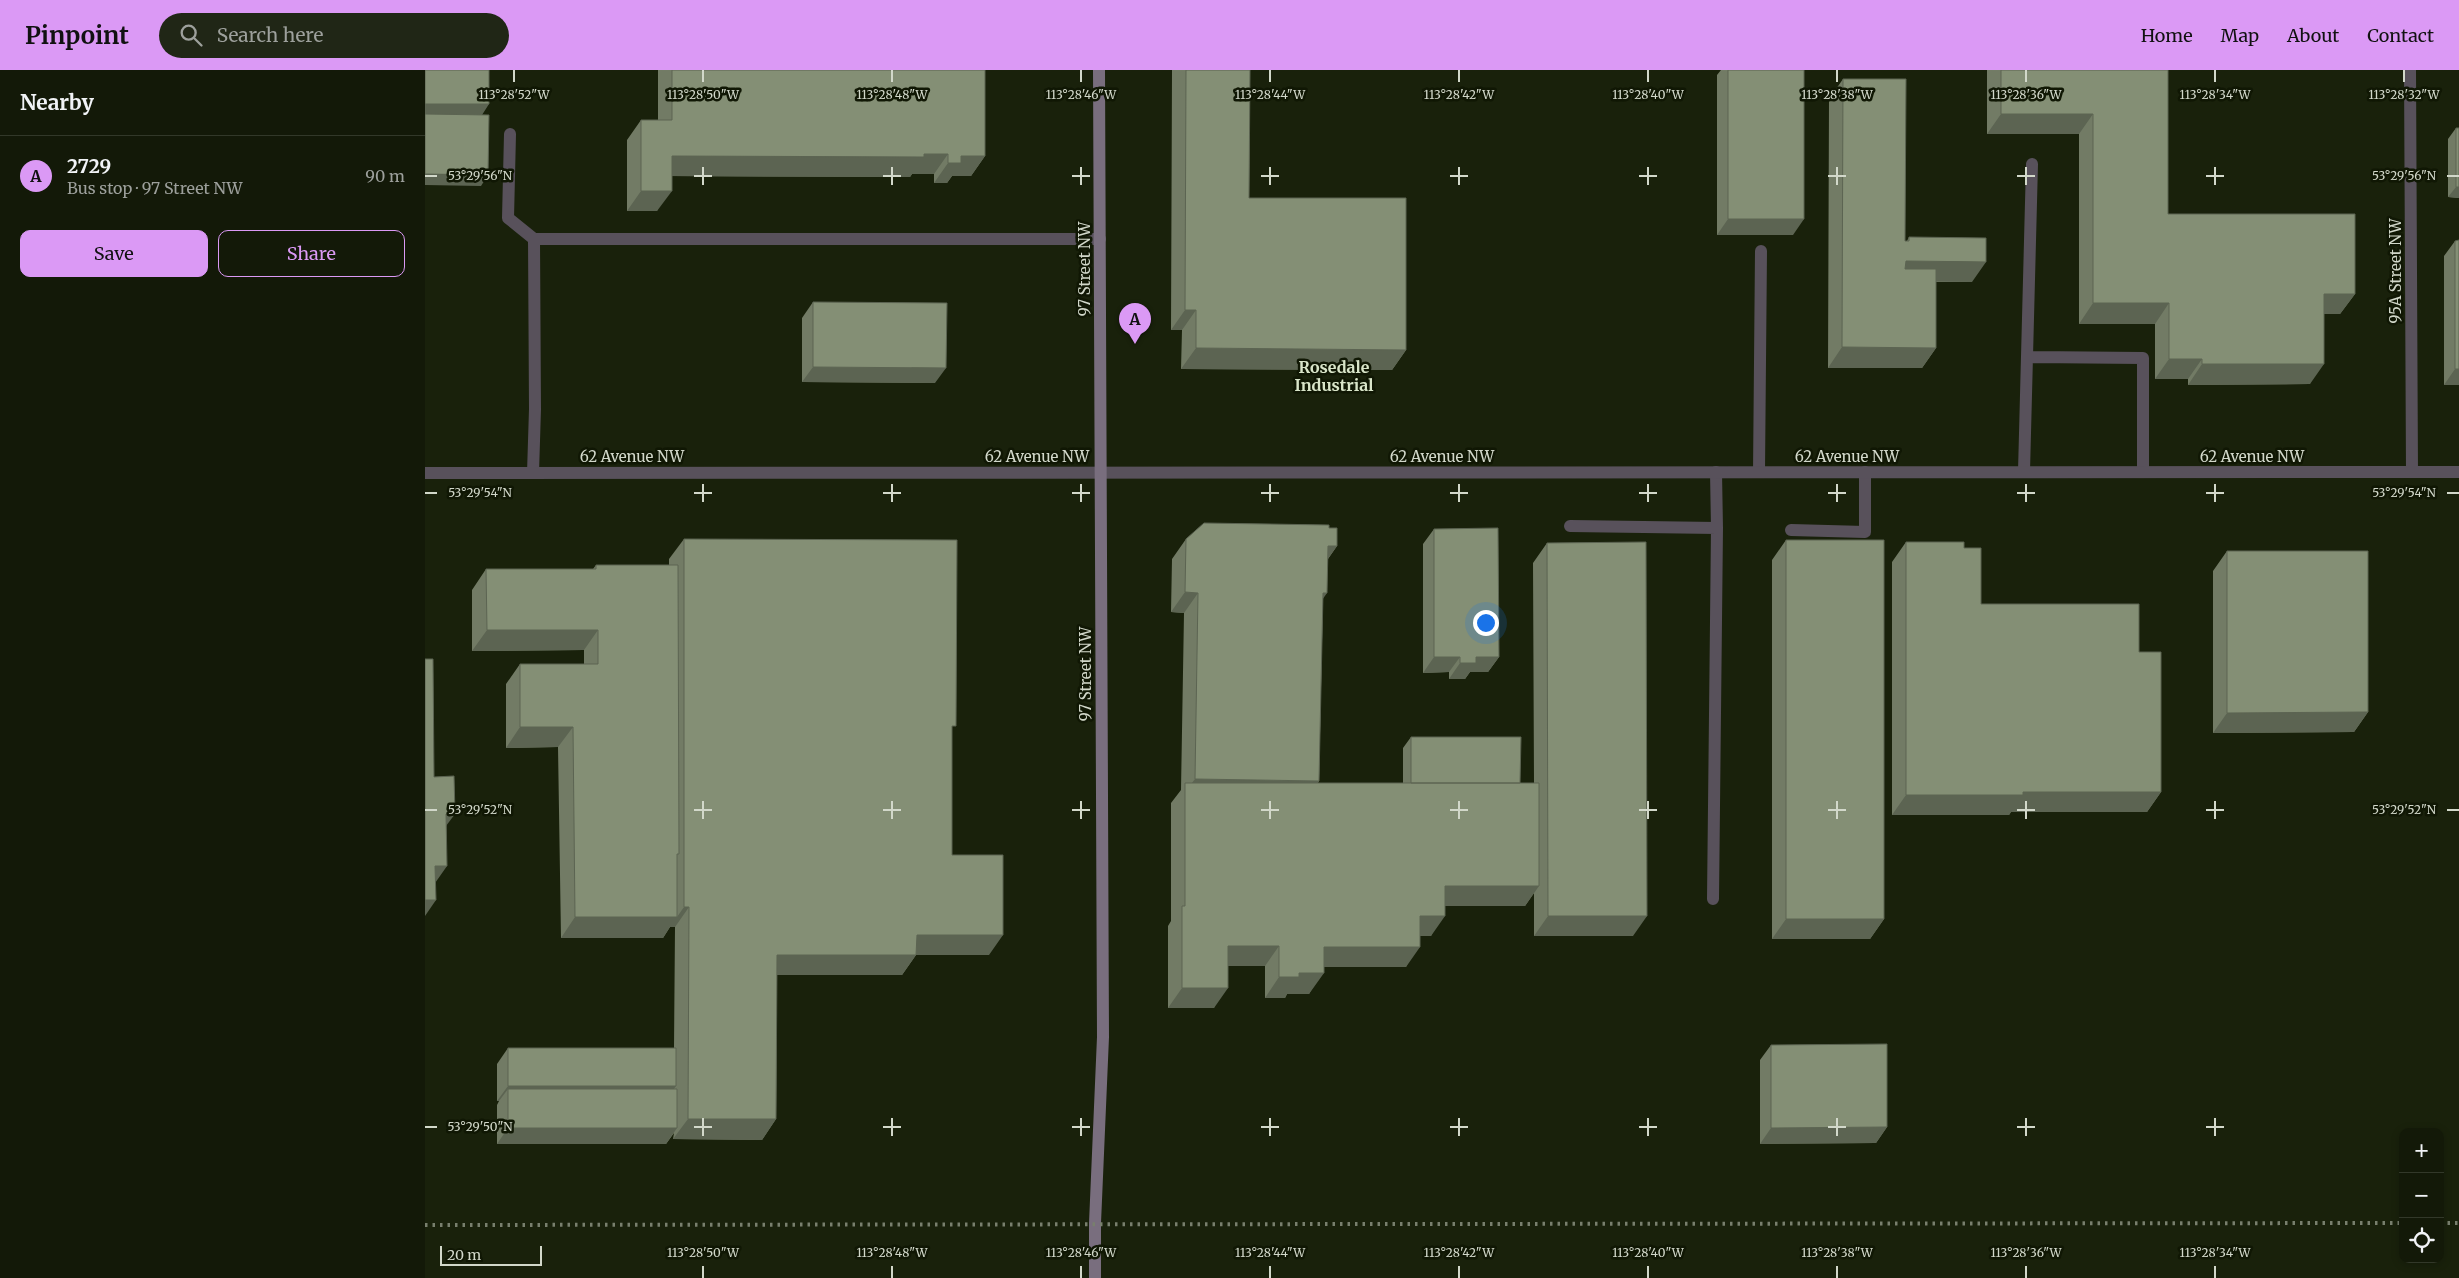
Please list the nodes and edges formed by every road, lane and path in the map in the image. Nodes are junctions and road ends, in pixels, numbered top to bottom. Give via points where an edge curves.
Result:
1 (1099, 70) edge
2 (2410, 70) edge
3 (510, 134) dead end
4 (2032, 164) dead end
5 (534, 238) junction
6 (1100, 239) junction
7 (1761, 251) dead end
8 (2027, 357) junction
9 (533, 472) junction
10 (1101, 472) junction
11 (1716, 472) junction
12 (1759, 472) junction
13 (1865, 472) junction
14 (2024, 472) junction
15 (2143, 472) junction
16 (2412, 472) junction
17 (2459, 472) edge
18 (425, 473) edge
19 (1570, 526) dead end
20 (1717, 528) junction
21 (1791, 530) dead end
22 (1713, 899) dead end
23 (1095, 1278) edge

1 - 6 street, 97 Street NW
2 - 16 street, 95A Street NW
3 - 5 street via 508,218
4 - 8 street
5 - 6 street
5 - 9 street
6 - 10 street, 97 Street NW
7 - 12 street
8 - 14 street
8 - 15 street via 2143,358
9 - 10 street, 62 Avenue NW
9 - 18 street, 62 Avenue NW
10 - 11 street, 62 Avenue NW
10 - 23 street, 97 Street NW via 1103,1037
11 - 12 street, 62 Avenue NW
11 - 20 street
12 - 13 street, 62 Avenue NW
13 - 14 street, 62 Avenue NW
13 - 21 street via 1865,532
14 - 15 street, 62 Avenue NW
15 - 16 street, 62 Avenue NW
16 - 17 street, 62 Avenue NW
19 - 20 street
20 - 22 street

